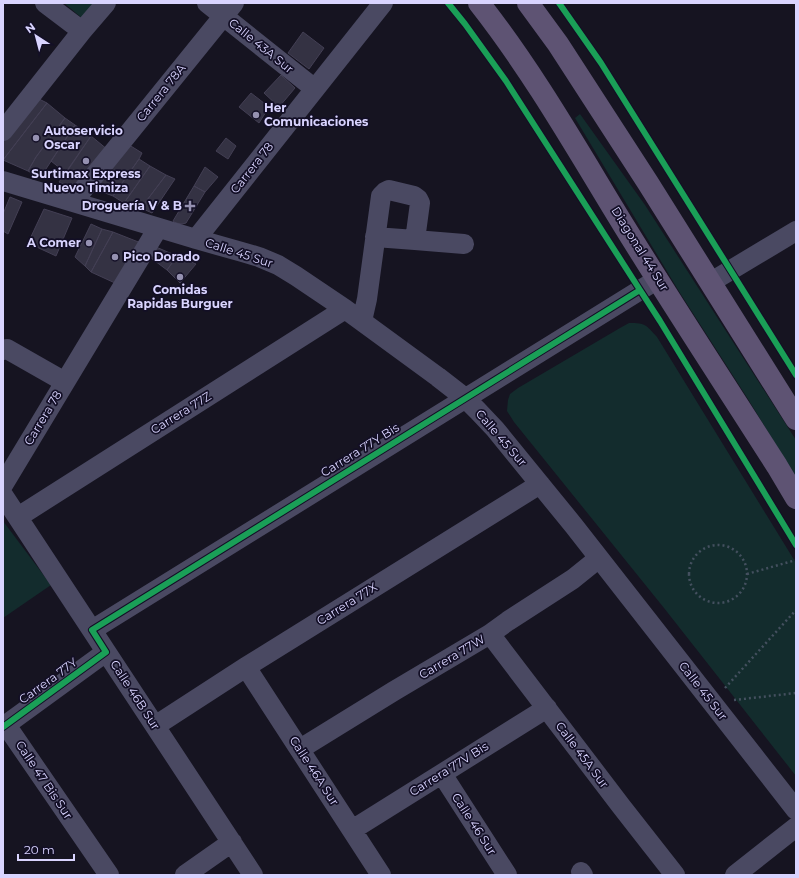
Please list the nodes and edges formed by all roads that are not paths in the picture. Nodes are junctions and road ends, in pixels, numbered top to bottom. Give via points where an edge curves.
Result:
1 (45, 3) edge
2 (106, 3) edge
3 (207, 3) edge
4 (383, 3) edge
5 (479, 3) edge
6 (528, 3) edge
7 (228, 9) edge
8 (82, 31) junction
9 (315, 89) junction
10 (3, 131) edge
11 (3, 181) edge
12 (73, 202) junction
13 (158, 228) junction
14 (796, 231) edge
15 (375, 237) junction
16 (196, 239) junction
17 (414, 240) junction
18 (464, 244) dead end
19 (658, 279) junction
20 (711, 282) junction
21 (345, 309) junction
22 (362, 321) junction
23 (3, 350) edge
24 (65, 382) junction
25 (465, 398) junction
26 (796, 419) edge
27 (540, 484) junction
28 (3, 485) edge
29 (3, 495) edge
30 (796, 498) edge
31 (18, 517) junction
32 (599, 558) junction
33 (92, 630) junction
34 (490, 634) junction
35 (106, 652) junction
36 (246, 667) junction
37 (547, 708) junction
38 (5, 726) edge
39 (155, 726) junction
40 (300, 749) junction
41 (442, 774) junction
42 (796, 810) edge
43 (796, 827) edge
44 (352, 830) junction
45 (232, 842) junction
46 (109, 875) edge
47 (185, 875) edge
48 (253, 875) edge
49 (382, 875) edge
50 (507, 875) edge
51 (675, 875) edge
52 (735, 875) edge

1 - 8 street
2 - 8 street
3 - 7 street, Calle 43A Sur
4 - 9 street, Carrera 78
5 - 19 main road, Diagonal 44 Sur via 534,80
6 - 20 main road via 558,44
7 - 9 street, Calle 43A Sur
7 - 12 street, Carrera 78A
8 - 10 street
9 - 16 street, Carrera 78
11 - 12 street, Calle 45 Sur
12 - 13 street, Calle 45 Sur
13 - 16 street, Calle 45 Sur
13 - 24 street, Carrera 78
14 - 20 street
15 - 17 street
15 - 17 street via 381,196 389,190 414,196 420,203
15 - 22 street
16 - 21 street, Calle 45 Sur via 278,265
17 - 18 street
19 - 25 street, Carrera 77Y Bis
19 - 30 main road, Diagonal 44 Sur
20 - 26 main road
21 - 22 street, Calle 45 Sur
21 - 31 street, Carrera 77Z
22 - 25 street, Calle 45 Sur
23 - 24 street via 7,349
24 - 28 street, Carrera 78
25 - 27 street, Calle 45 Sur via 495,429
25 - 33 street, Carrera 77Y Bis
27 - 32 street, Calle 45 Sur
27 - 36 street, Carrera 77X
29 - 31 street, Calle 46B Sur
31 - 33 street, Calle 46B Sur
32 - 34 street, Carrera 77W via 573,579
32 - 42 street, Calle 45 Sur
33 - 35 street, Calle 46B Sur
34 - 37 street, Calle 45A Sur
34 - 40 street, Carrera 77W
35 - 38 street, Carrera 77Y
35 - 39 street, Calle 46B Sur
36 - 39 street, Carrera 77X
36 - 40 street, Calle 46A Sur
37 - 41 street, Carrera 77V Bis
37 - 51 street, Calle 45A Sur
38 - 46 street, Calle 47 Bis Sur
39 - 45 street, Calle 46B Sur
40 - 44 street, Calle 46A Sur
41 - 44 street, Carrera 77V Bis
41 - 50 street, Calle 46 Sur
43 - 52 street
44 - 49 street, Calle 46A Sur
45 - 47 street
45 - 48 street, Calle 46B Sur

